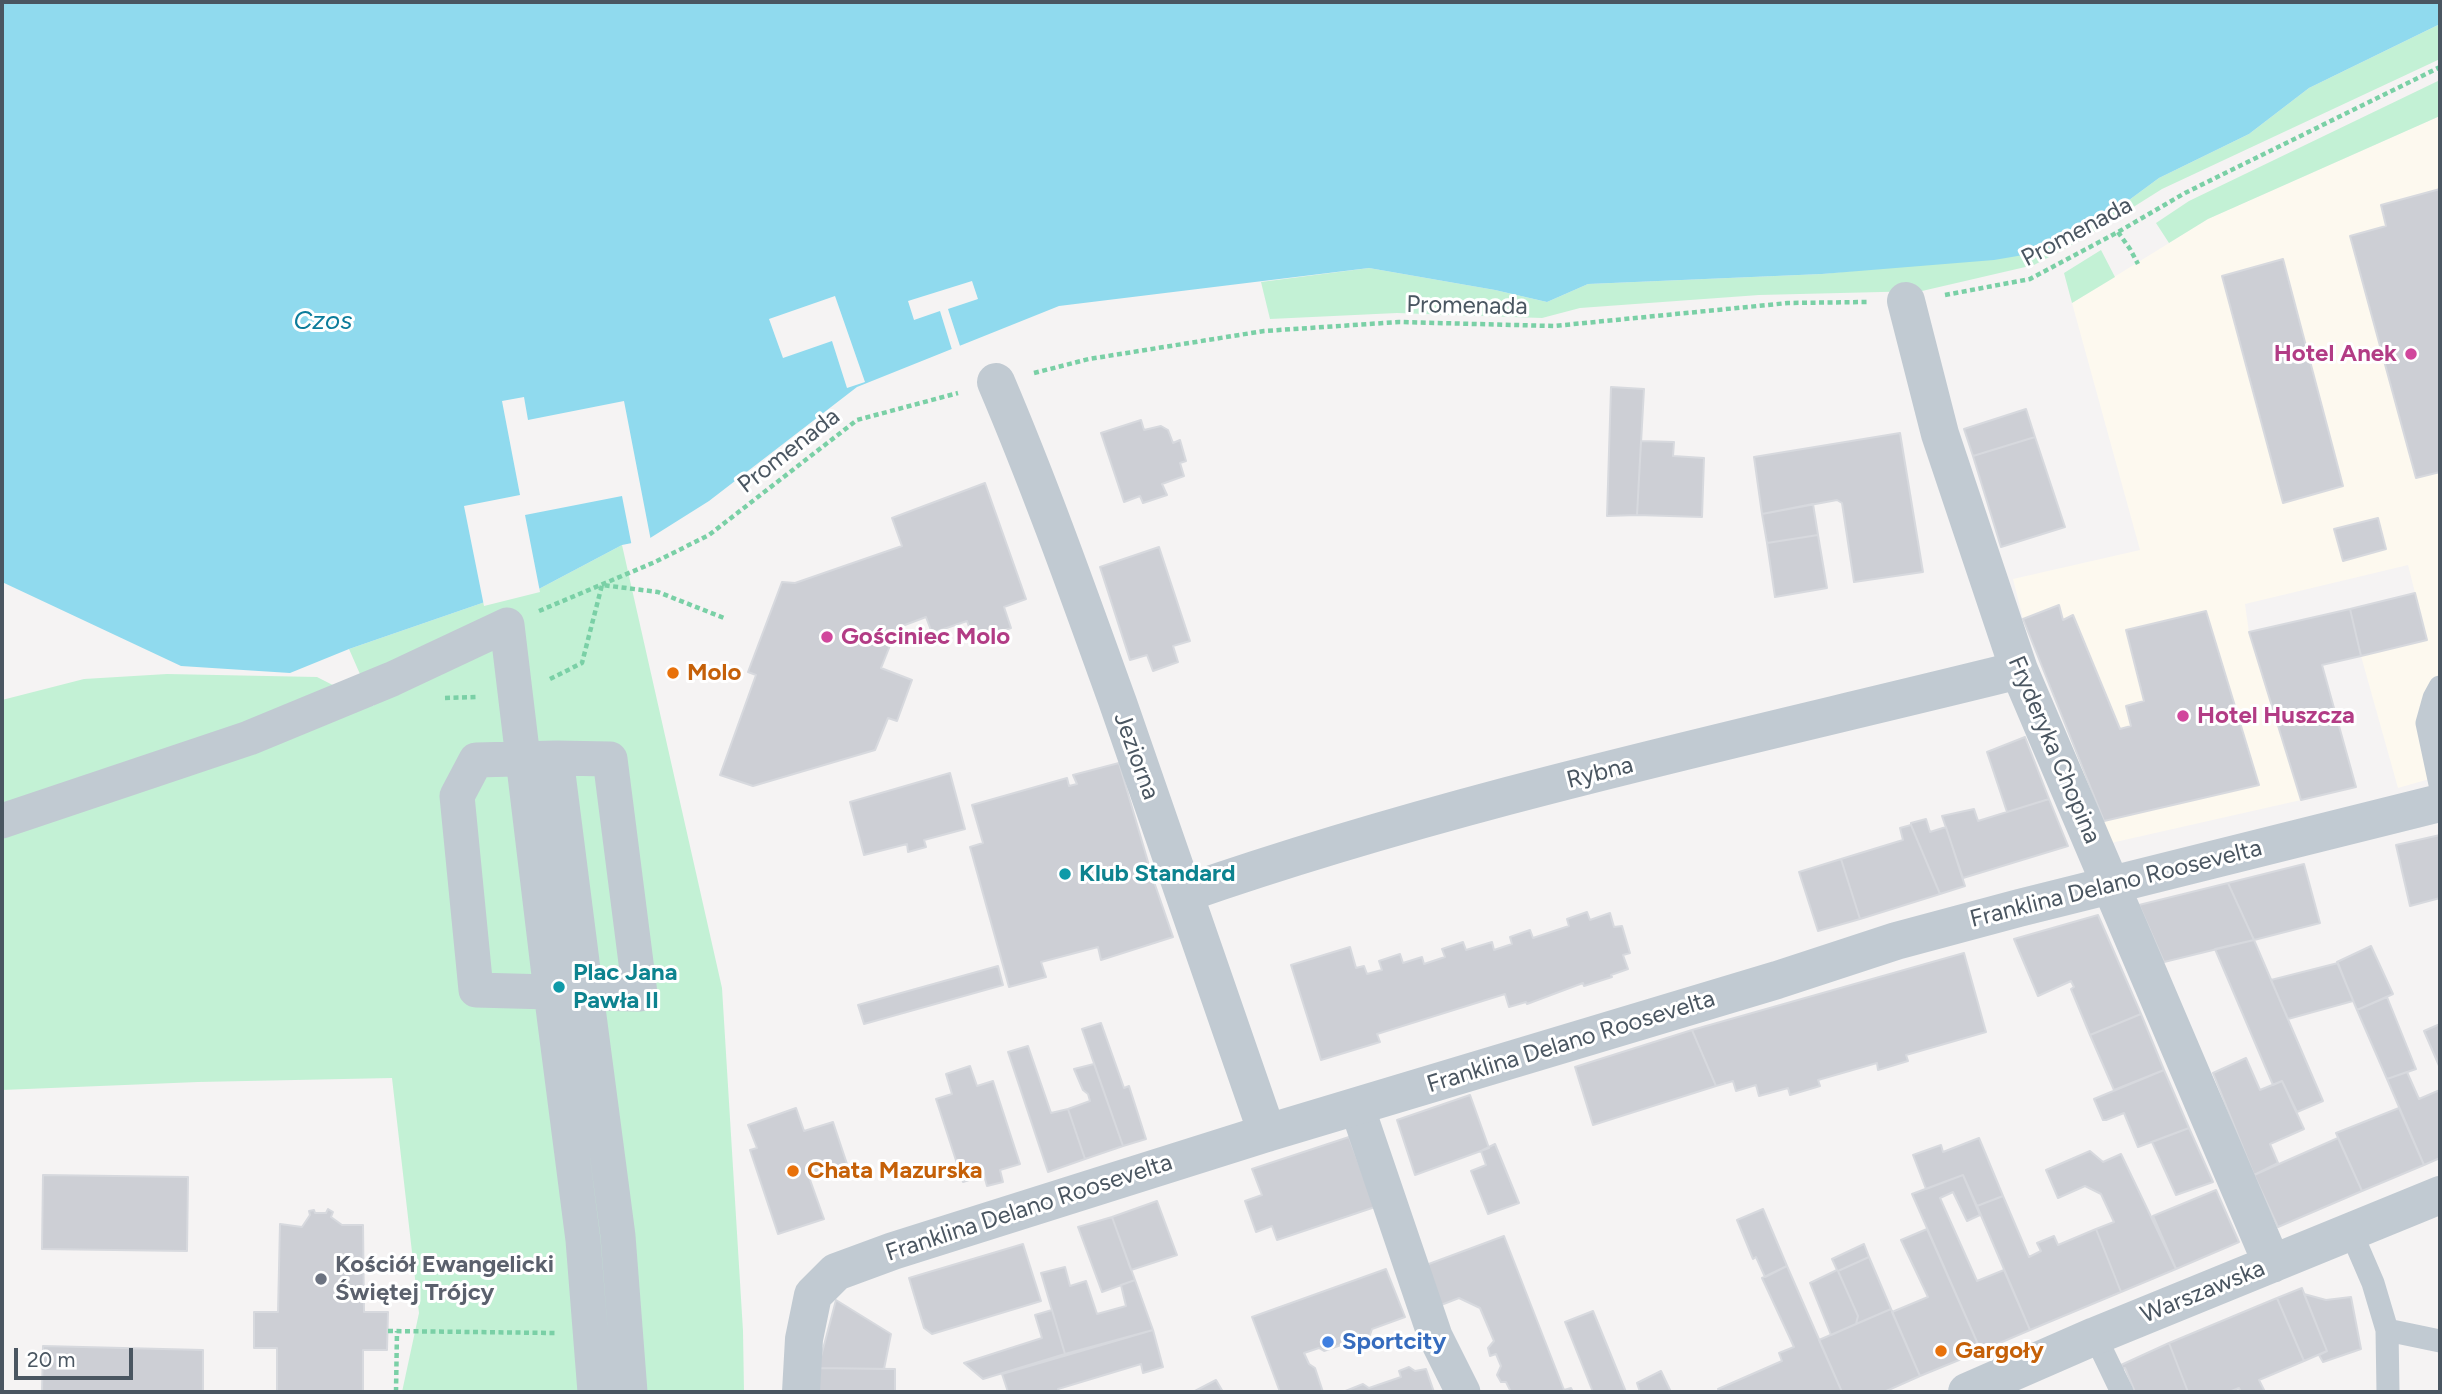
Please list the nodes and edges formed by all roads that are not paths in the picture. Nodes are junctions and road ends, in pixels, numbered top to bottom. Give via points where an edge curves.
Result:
1 (1906, 301) road end
2 (996, 382) road end
3 (2019, 670) junction
4 (2440, 687) edge
5 (556, 758) junction
6 (522, 759) junction
7 (2440, 784) edge
8 (2440, 803) edge
9 (2, 821) edge
10 (2111, 885) junction
11 (1186, 893) junction
12 (551, 992) junction
13 (586, 993) junction
14 (1357, 1107) junction
15 (1267, 1133) junction
16 (2440, 1195) edge
17 (2351, 1232) junction
18 (2272, 1264) junction
19 (2387, 1330) junction
20 (2095, 1336) junction
21 (2440, 1341) edge
22 (595, 1392) edge
23 (630, 1392) edge
24 (801, 1392) edge
25 (1463, 1392) edge
26 (1967, 1392) edge
27 (2122, 1392) edge
28 (2388, 1392) edge

1 - 3 street, Fryderyka Chopina via 1940,434
2 - 11 street, Jeziorna via 1085,609
3 - 10 street, Fryderyka Chopina
3 - 11 street, Rybna via 1521,793 1264,866
4 - 7 lane via 2427,723
5 - 6 street
5 - 13 street
5 - 13 street via 610,759 640,994
6 - 9 street via 507,625 249,738
6 - 12 street
6 - 12 street via 476,760 457,796 476,990
8 - 10 street, Franklina Delano Roosevelta
10 - 14 street, Franklina Delano Roosevelta via 1896,941
10 - 18 street, Fryderyka Chopina
11 - 15 street, Jeziorna
12 - 13 street
12 - 22 street via 583,1240
13 - 23 street via 618,1236
14 - 15 street, Franklina Delano Roosevelta
14 - 25 street via 1435,1336
15 - 24 street, Franklina Delano Roosevelta via 836,1272 813,1294
16 - 17 street, Warszawska
17 - 18 street, Warszawska
17 - 19 lane
18 - 20 street, Warszawska
19 - 21 lane
19 - 28 lane
20 - 26 street, Warszawska
20 - 27 lane

